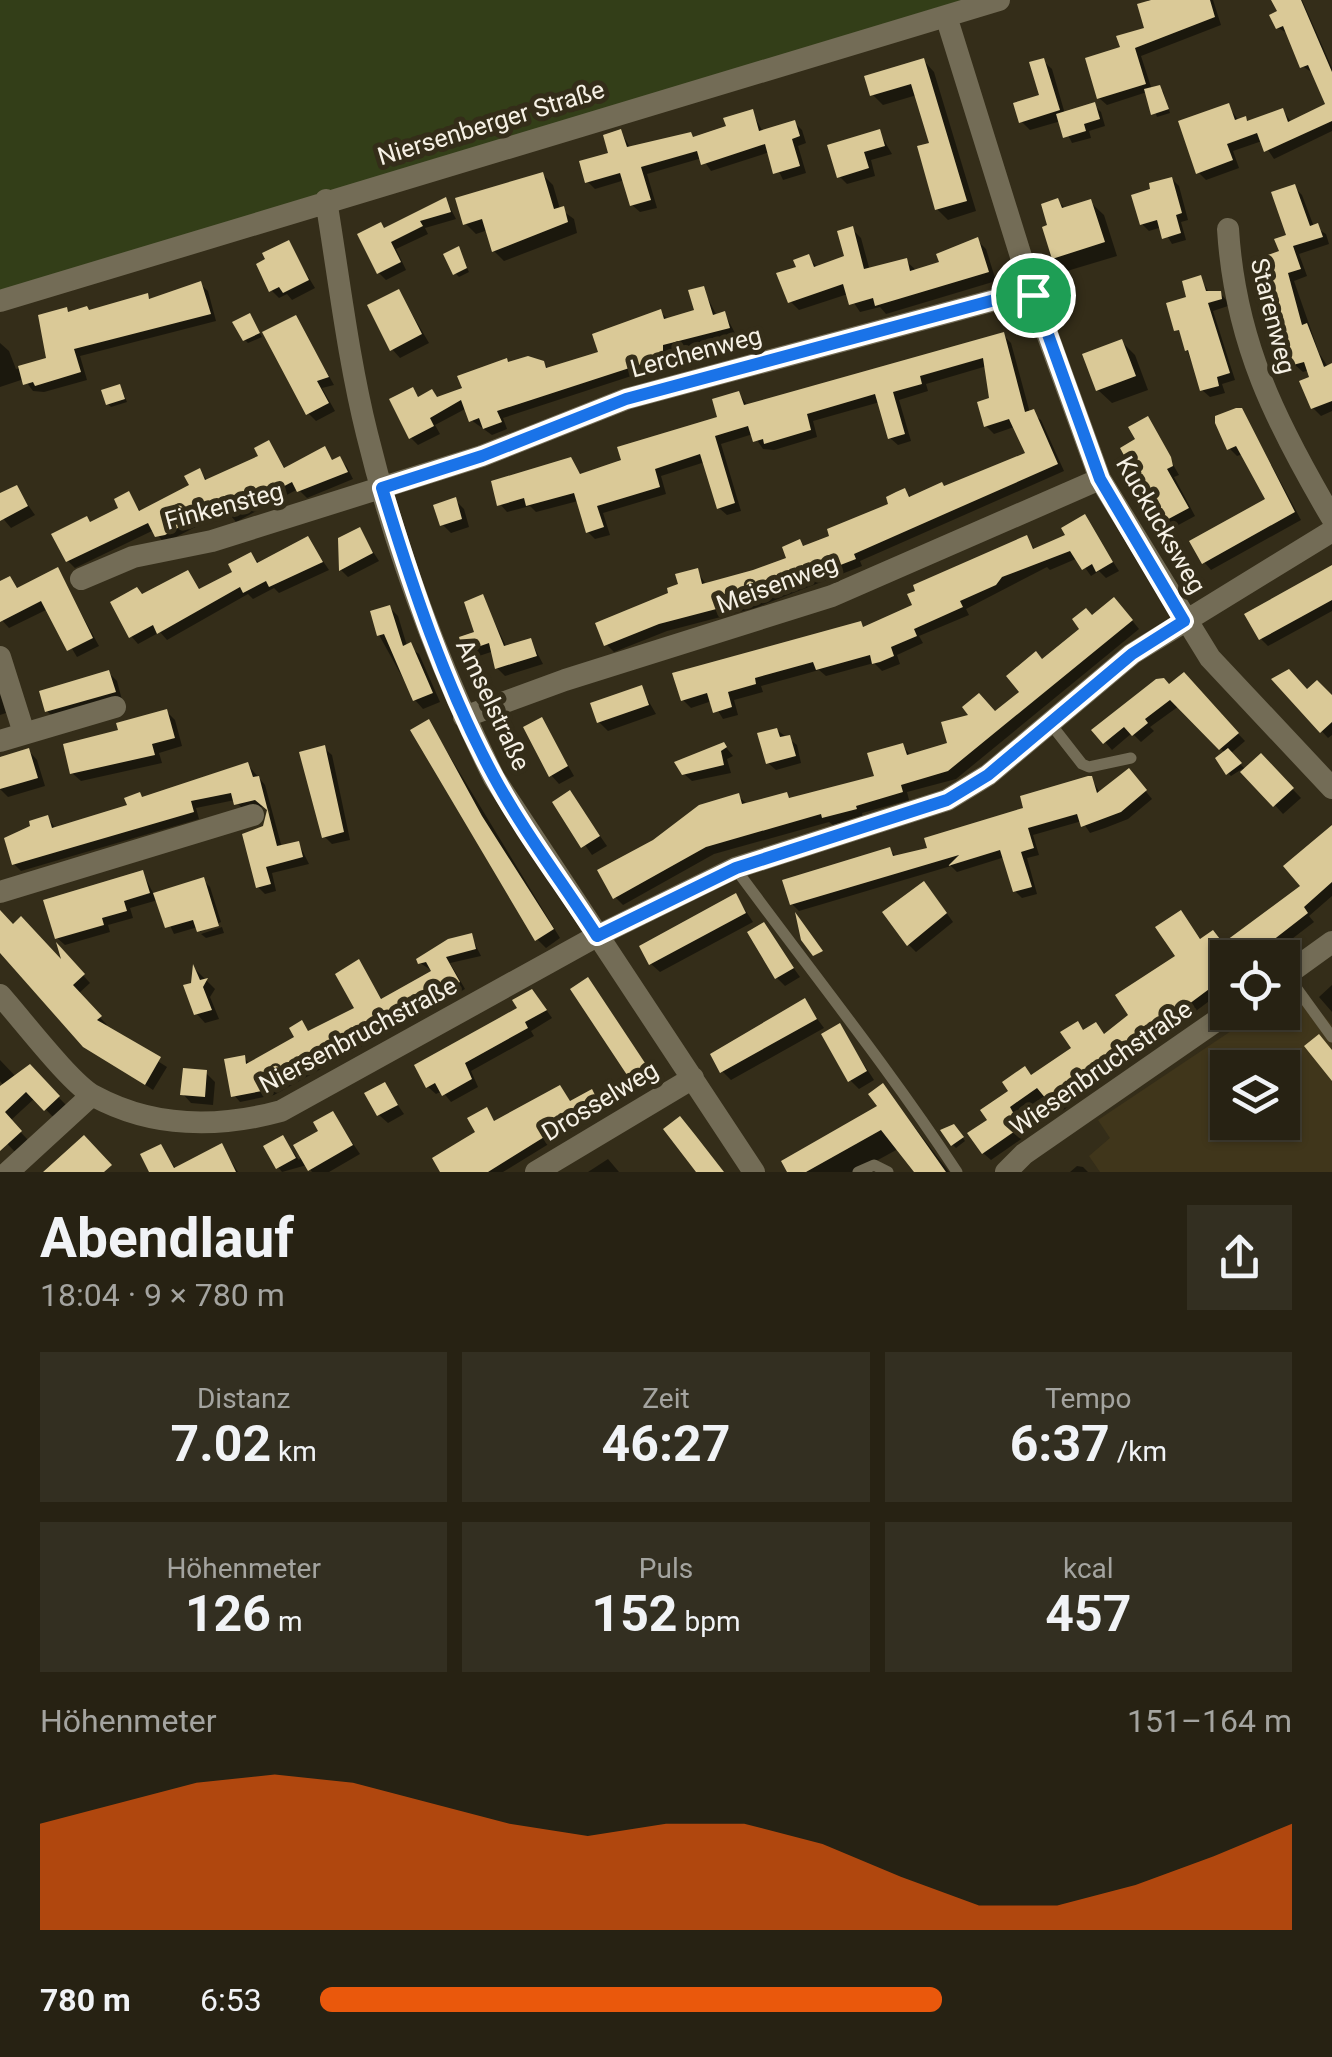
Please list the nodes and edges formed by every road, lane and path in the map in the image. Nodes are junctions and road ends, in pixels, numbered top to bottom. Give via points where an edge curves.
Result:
1 (998, 0) edge
2 (946, 16) junction
3 (326, 200) junction
4 (1228, 229) dead end
5 (1032, 290) junction
6 (0, 301) edge
7 (1100, 479) junction
8 (382, 488) junction
9 (1332, 518) edge
10 (1332, 530) edge
11 (80, 578) dead end
12 (1184, 621) junction
13 (0, 656) edge
14 (115, 707) dead end
15 (464, 717) junction
16 (1050, 723) junction
17 (24, 734) junction
18 (0, 741) edge
19 (1131, 758) dead end
20 (1332, 788) edge
21 (253, 815) dead end
22 (736, 868) junction
23 (0, 892) edge
24 (597, 936) junction
25 (1332, 942) edge
26 (1300, 965) edge
27 (0, 995) edge
28 (1300, 995) edge
29 (1210, 1026) edge
30 (1332, 1037) edge
31 (693, 1078) junction
32 (92, 1096) junction
33 (8, 1172) edge
34 (536, 1172) edge
35 (754, 1172) edge
36 (858, 1172) edge
37 (888, 1172) edge
38 (957, 1172) edge
39 (1006, 1172) edge

1 - 2 street, Niersenberger Straße
2 - 3 street, Niersenberger Straße
2 - 5 street, Kuckucksweg
3 - 6 street, Niersenberger Straße
3 - 8 street, Amselstraße via 366,432
4 - 9 street, Starenweg via 1231,281 1256,377
5 - 7 street, Kuckucksweg
5 - 8 street, Lerchenweg via 626,399
7 - 12 street, Kuckucksweg
7 - 15 street, Meisenweg via 832,596
8 - 11 street, Finkensteg via 212,541 132,557
8 - 15 street, Amselstraße via 422,618
10 - 12 street, Niersenbruchstraße
12 - 16 street, Niersenbruchstraße via 1132,654
12 - 20 street, Kuckucksweg via 1210,658
13 - 17 street
14 - 17 street
15 - 24 street, Amselstraße via 494,778
16 - 19 lane via 1082,764
16 - 22 street, Niersenbruchstraße via 947,800
17 - 18 street
21 - 23 street
22 - 24 street, Niersenbruchstraße
22 - 38 lane via 885,1062
24 - 31 street, Amselstraße
24 - 32 street, Niersenbruchstraße via 281,1111 238,1123 192,1124
25 - 26 street
27 - 32 street
28 - 30 lane
29 - 39 street, Wiesenbruchstraße
31 - 34 street, Drosselweg
31 - 35 street, Amselstraße
32 - 33 street
36 - 37 lane via 874,1164

